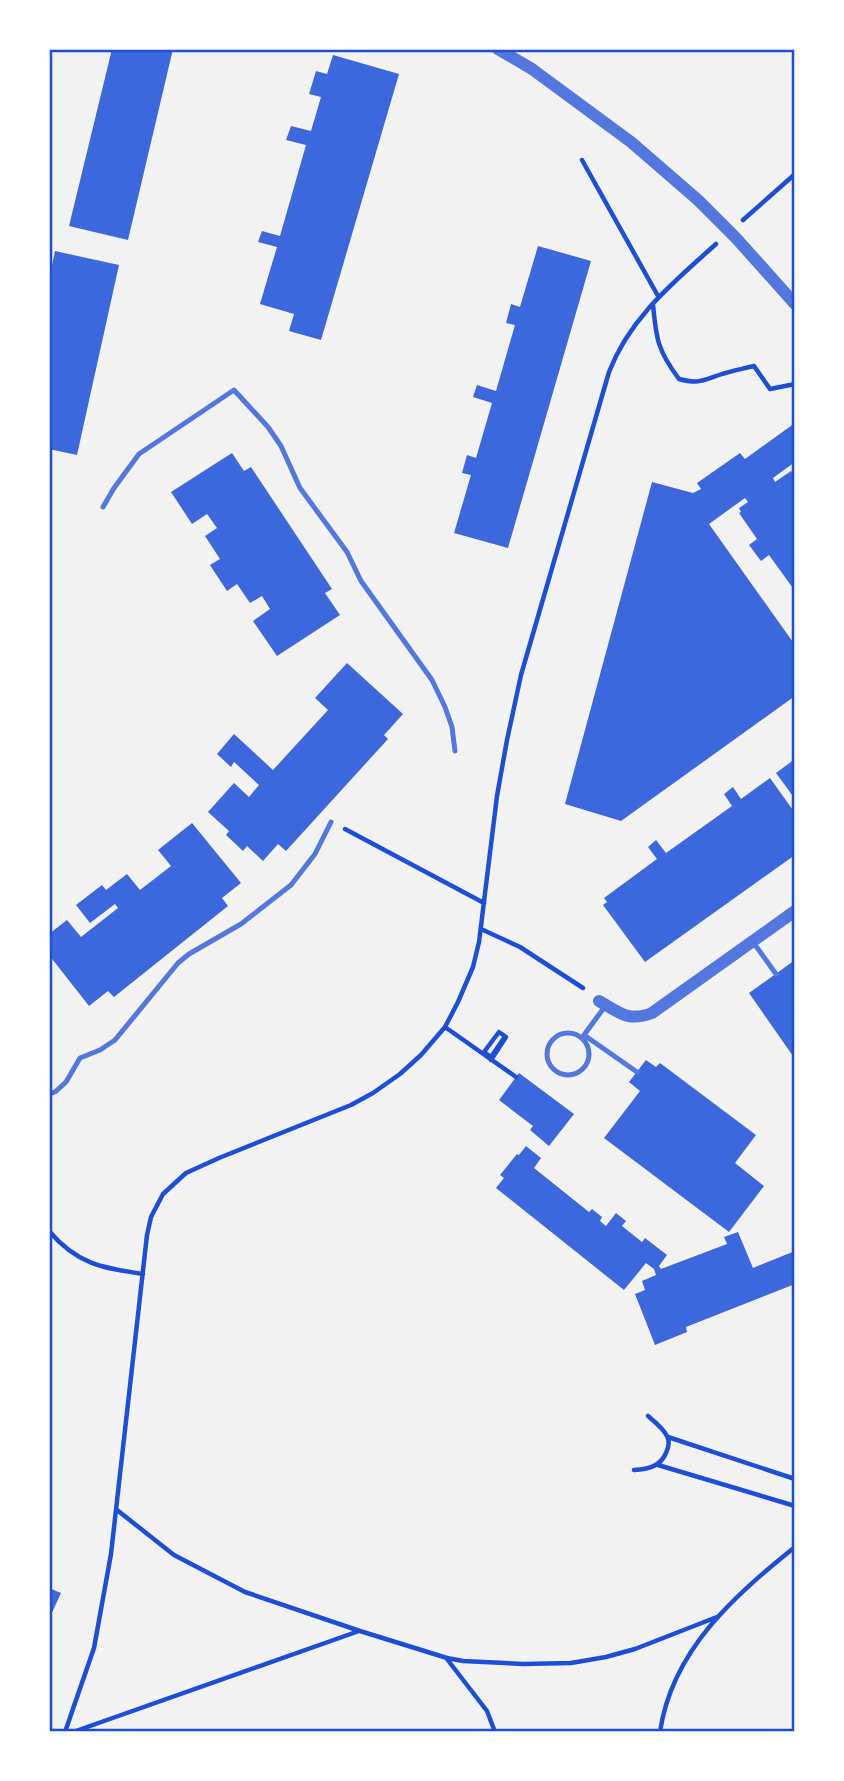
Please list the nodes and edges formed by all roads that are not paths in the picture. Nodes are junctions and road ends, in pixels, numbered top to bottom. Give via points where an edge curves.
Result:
1 (498, 49) edge
2 (795, 304) edge
3 (103, 507) dead end
4 (455, 751) dead end
5 (331, 822) road end
6 (795, 911) edge
7 (752, 942) junction
8 (776, 974) dead end
9 (603, 1003) joint
10 (584, 1037) junction
11 (637, 1072) dead end
12 (49, 1094) edge

1 - 2 street via 532,68 631,142 698,200
3 - 4 lane via 139,454 234,390 281,446 300,488 432,680 452,727
5 - 12 lane via 315,854 291,885 242,924 178,963 115,1040 80,1058 66,1082
6 - 7 street
7 - 8 lane
7 - 9 street via 652,1013 627,1017
9 - 10 lane
10 - 10 lane via 589,1054 583,1070 568,1076 553,1069 547,1055 553,1040 568,1033
10 - 11 lane

